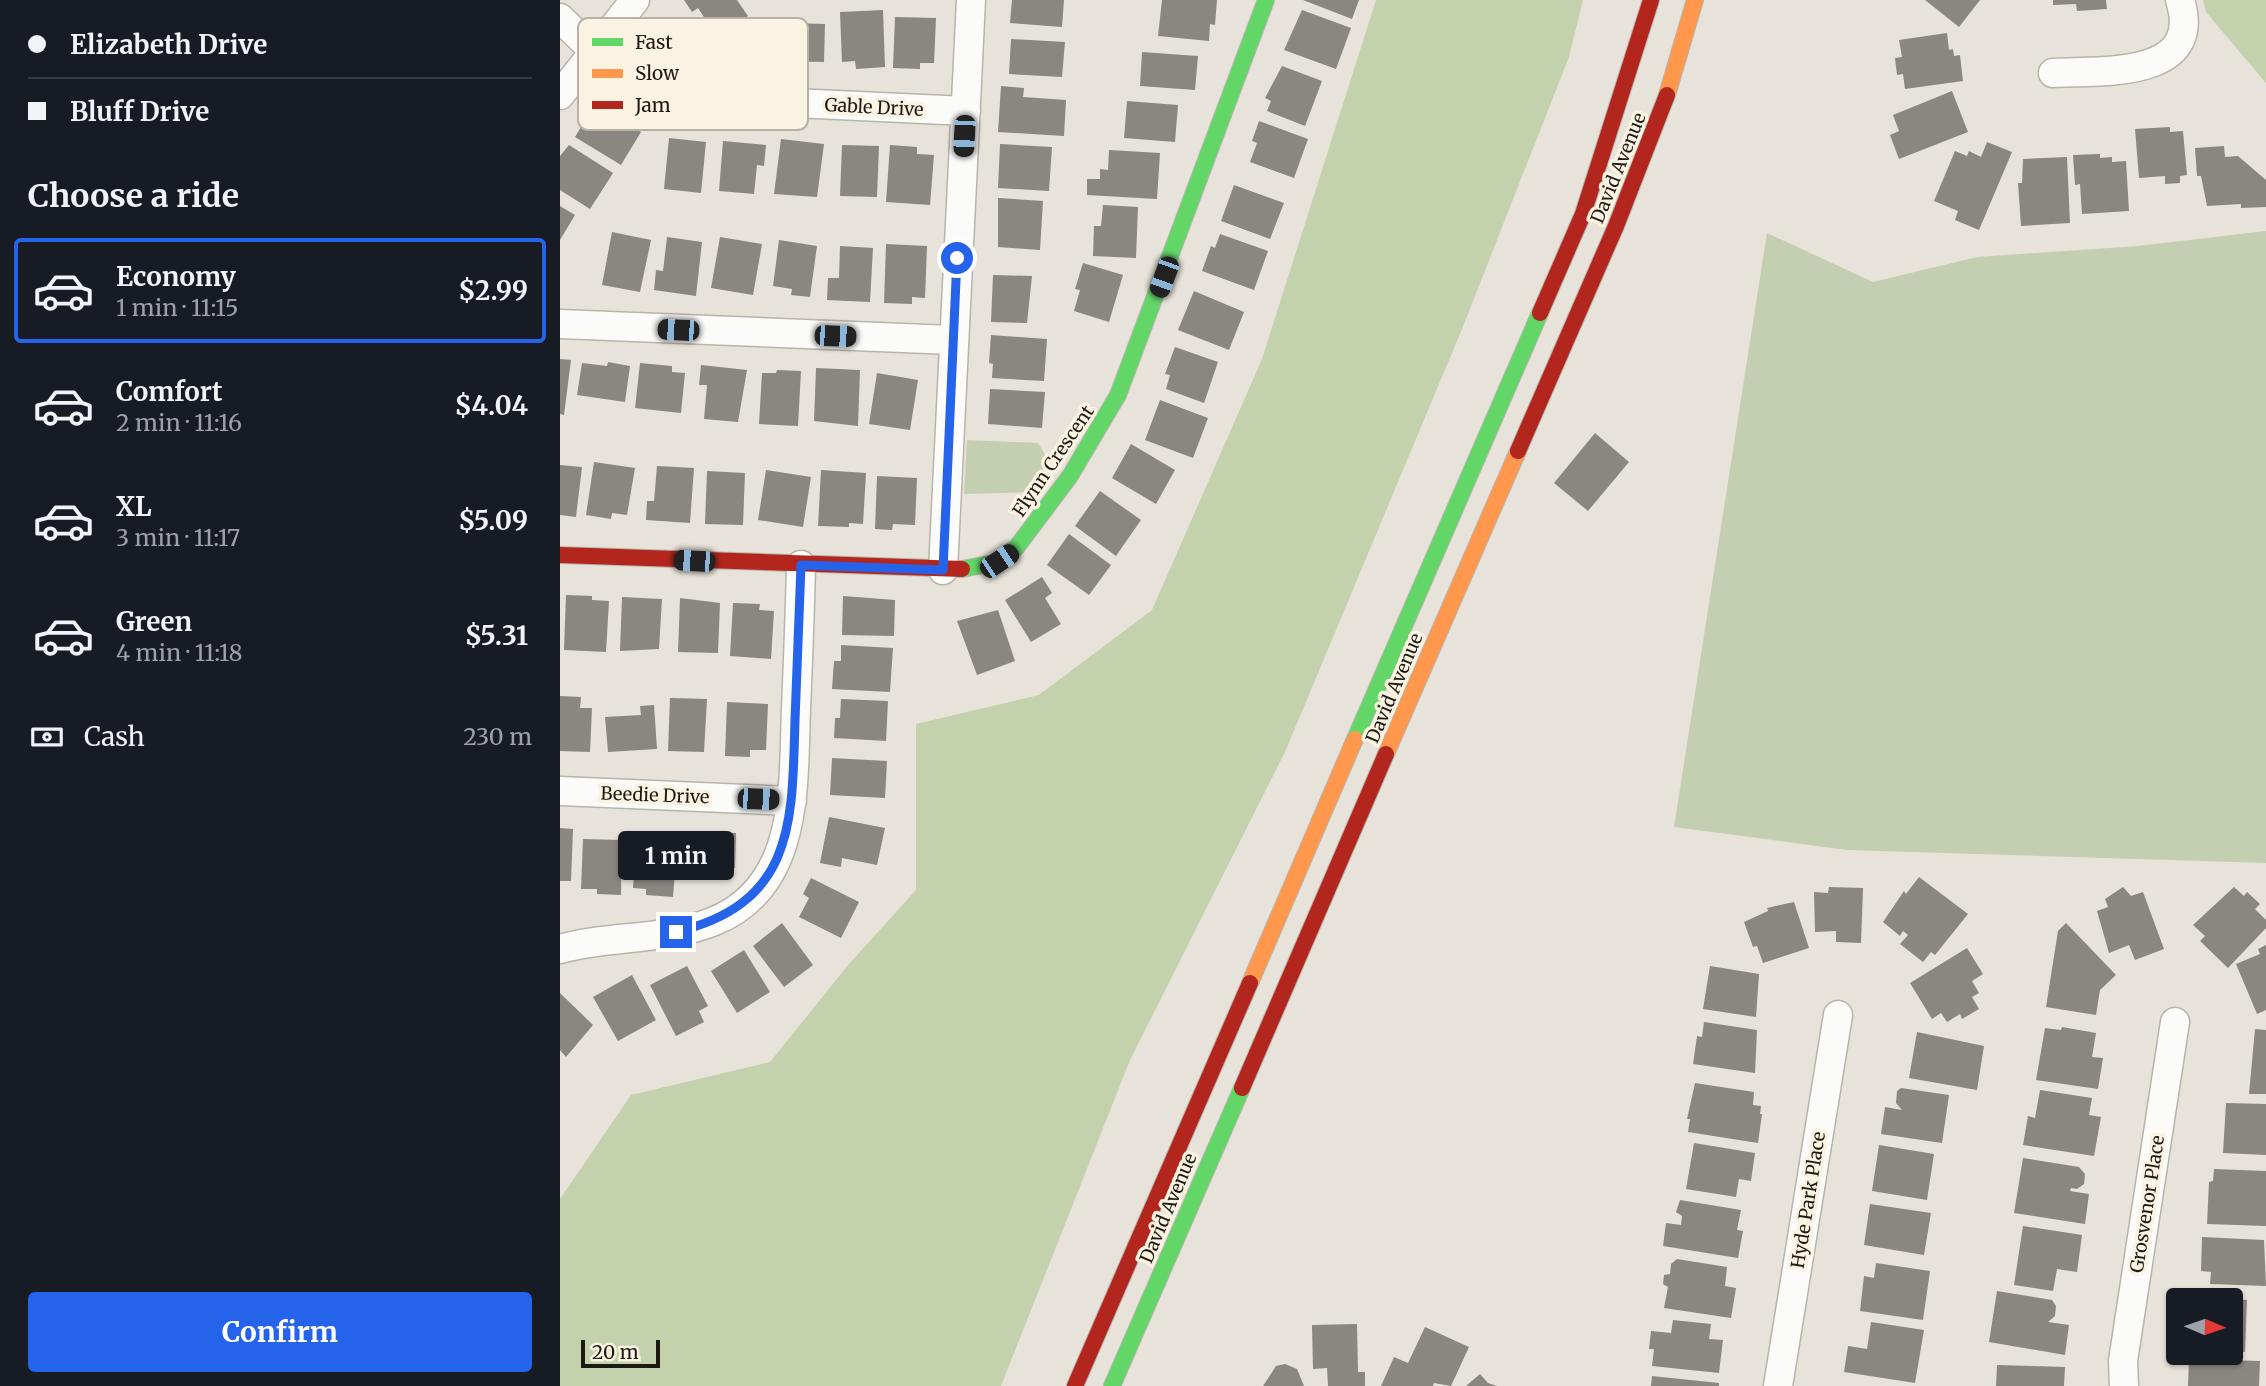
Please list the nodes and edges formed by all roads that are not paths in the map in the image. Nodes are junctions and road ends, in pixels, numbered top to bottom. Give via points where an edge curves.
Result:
1 (635, 0) edge
2 (971, 0) edge
3 (1266, 0) edge
4 (1651, 0) edge
5 (1695, 0) edge
6 (2179, 0) edge
7 (560, 18) edge
8 (620, 18) edge
9 (578, 35) edge
10 (578, 70) edge
11 (2053, 73) dead end
12 (560, 95) edge
13 (808, 104) edge
14 (966, 111) junction
15 (560, 324) edge
16 (952, 340) junction
17 (560, 555) edge
18 (801, 565) junction
19 (943, 570) junction
20 (560, 792) edge
21 (792, 801) junction
22 (560, 948) edge
23 (1838, 1015) dead end
24 (2175, 1022) dead end
25 (1075, 1386) edge
26 (1112, 1386) edge
27 (1778, 1386) edge
28 (2124, 1386) edge

1 - 8 street
2 - 14 street
3 - 19 main road, Flynn Crescent via 1114,406 1012,553 986,567
4 - 25 main road, David Avenue via 1583,214
5 - 26 main road, David Avenue via 1661,115 1626,201
6 - 11 street via 2180,36 2164,59 2143,67
7 - 9 street, Gable Drive
10 - 12 street
13 - 14 street, Gable Drive
14 - 16 street
15 - 16 street
16 - 19 street
17 - 18 main road, Flynn Crescent
18 - 19 main road, Flynn Crescent
18 - 21 street
20 - 21 street, Beedie Drive
21 - 22 street via 785,839 770,874 730,912 676,932
23 - 27 street, Hyde Park Place
24 - 28 street, Grosvenor Place via 2123,1361

